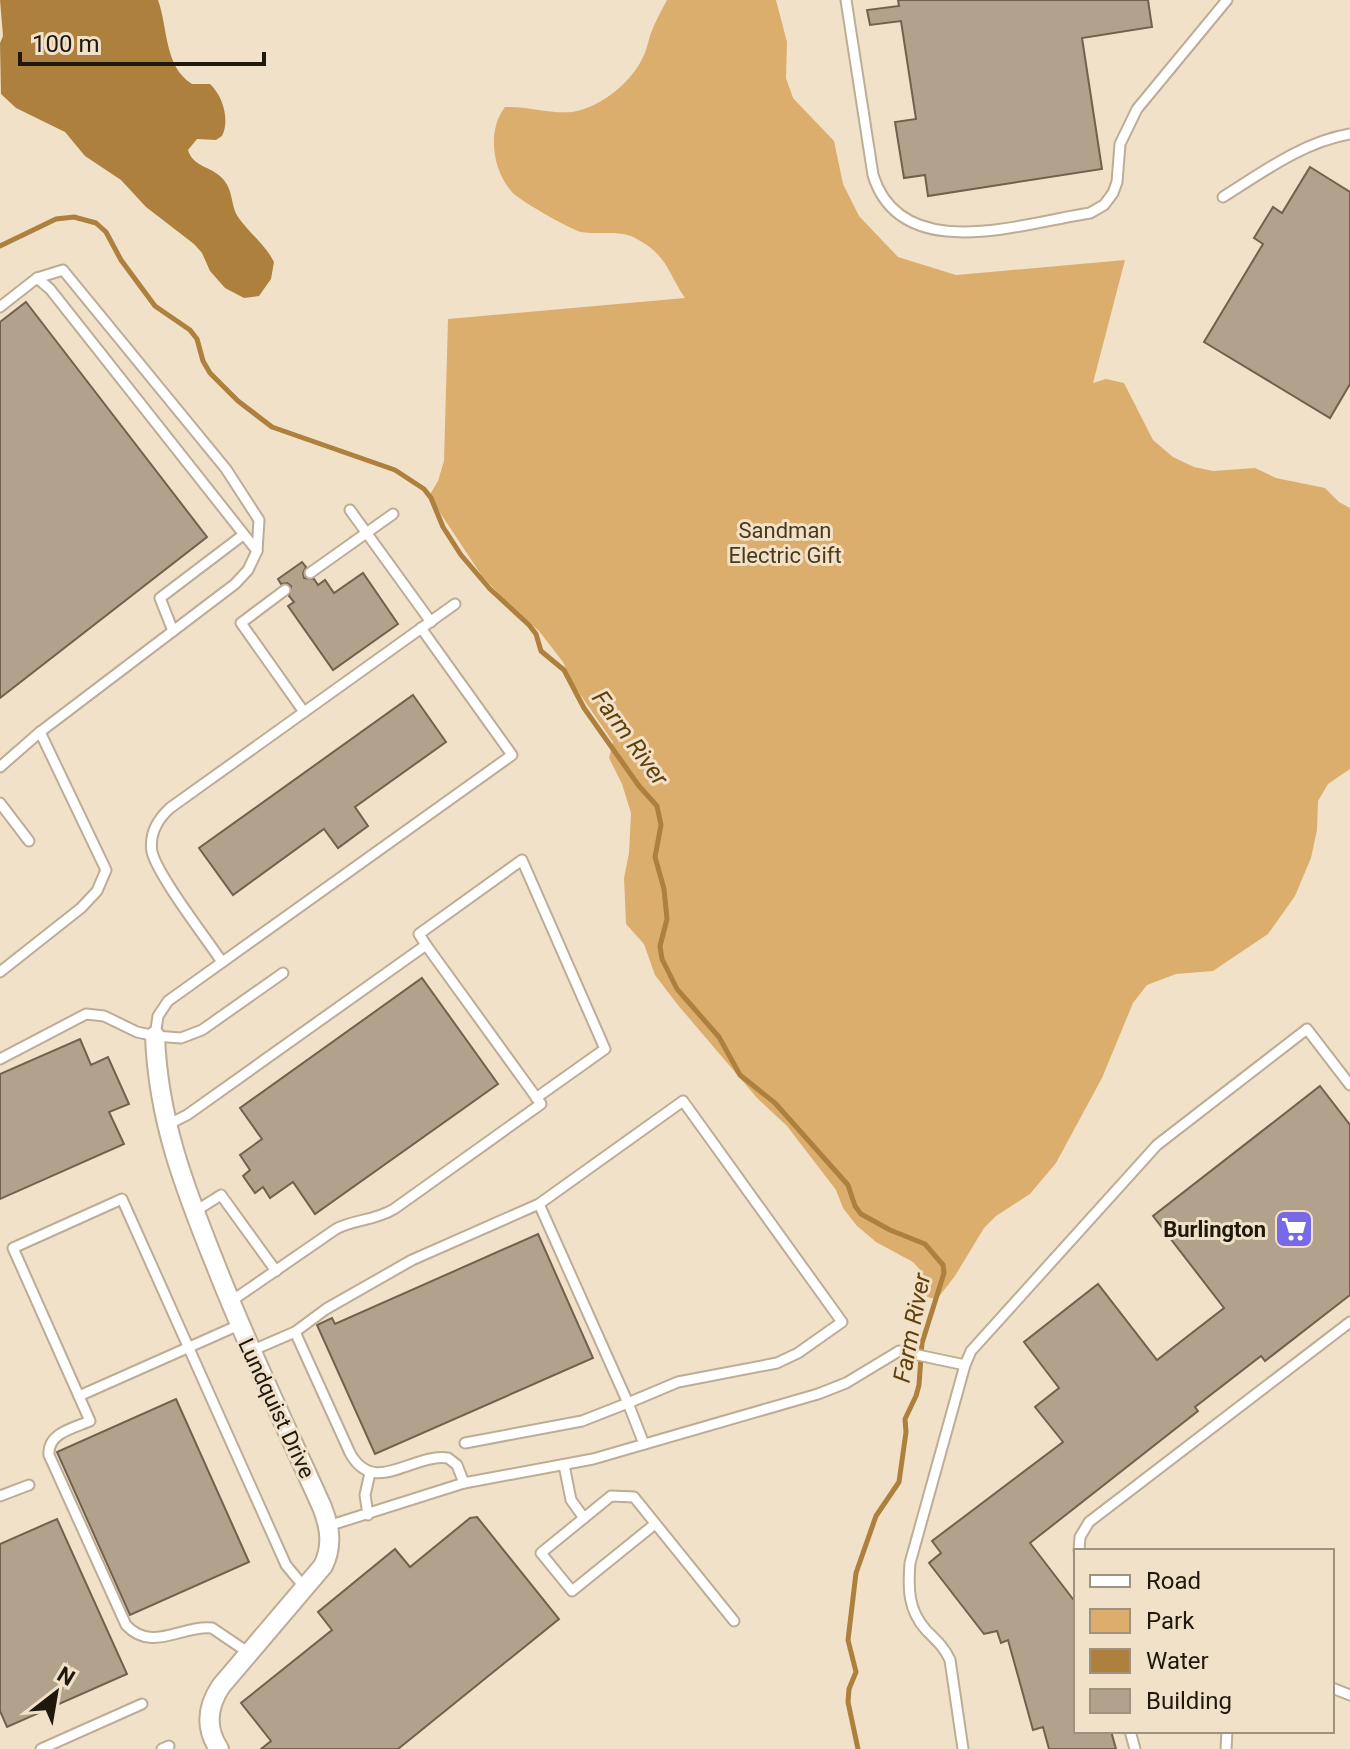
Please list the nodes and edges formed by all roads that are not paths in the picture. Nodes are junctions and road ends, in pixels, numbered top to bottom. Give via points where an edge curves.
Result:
1 (846, 0) edge
2 (1227, 0) edge
3 (1350, 134) edge
4 (1223, 197) dead end
5 (37, 278) junction
6 (0, 307) edge
7 (350, 510) dead end
8 (393, 514) dead end
9 (367, 533) junction
10 (243, 535) junction
11 (257, 551) junction
12 (310, 573) dead end
13 (285, 590) dead end
14 (455, 604) dead end
15 (431, 622) junction
16 (421, 628) junction
17 (173, 631) junction
18 (304, 712) junction
19 (40, 732) junction
20 (0, 767) edge
21 (0, 803) edge
22 (29, 841) dead end
23 (426, 945) junction
24 (222, 962) junction
25 (0, 972) edge
26 (283, 973) dead end
27 (155, 1036) junction
28 (0, 1059) edge
29 (1350, 1085) edge
30 (536, 1098) junction
31 (167, 1125) junction
32 (539, 1204) junction
33 (194, 1212) junction
34 (276, 1271) junction
35 (230, 1302) junction
36 (1350, 1322) edge
37 (239, 1325) junction
38 (295, 1332) junction
39 (189, 1348) junction
40 (251, 1351) junction
41 (965, 1365) junction
42 (79, 1396) junction
43 (628, 1403) junction
44 (465, 1443) dead end
45 (644, 1444) junction
46 (564, 1465) junction
47 (370, 1473) junction
48 (464, 1483) junction
49 (29, 1485) dead end
50 (0, 1496) edge
51 (368, 1515) junction
52 (584, 1518) junction
53 (655, 1524) junction
54 (328, 1526) junction
55 (1079, 1549) edge
56 (305, 1588) junction
57 (734, 1621) dead end
58 (249, 1653) junction
59 (142, 1704) dead end
60 (41, 1749) edge
61 (219, 1749) edge
62 (963, 1749) edge

1 - 2 lane via 879,190 913,222 957,234 1090,213 1104,205 1116,187 1120,144 1132,117
3 - 4 lane via 1293,154
5 - 6 lane
5 - 10 lane
5 - 11 lane via 63,270 226,469 259,520
7 - 9 lane
8 - 9 lane
9 - 12 lane
9 - 15 lane
10 - 11 lane
10 - 17 lane via 160,598
11 - 17 lane via 235,584
13 - 18 lane via 241,623
14 - 15 lane
15 - 16 lane
16 - 18 lane
16 - 24 lane via 512,755
17 - 19 lane
18 - 24 lane via 170,808 155,828 152,851 158,865
19 - 20 lane
19 - 25 lane via 106,870 97,891 81,908
21 - 22 lane
23 - 30 lane
23 - 30 lane via 419,934 522,860 605,1049
23 - 31 lane
24 - 27 lane via 164,1006
26 - 27 lane via 197,1034
27 - 28 lane via 86,1014
27 - 31 street, Lundquist Drive
29 - 41 lane via 1307,1029 1157,1145 976,1345
30 - 34 lane via 541,1104 394,1209 336,1229
31 - 33 street, Lundquist Drive
32 - 38 lane via 412,1260
32 - 43 lane
32 - 43 lane via 683,1101 842,1322 777,1363 678,1382
33 - 34 lane via 221,1195
33 - 35 street, Lundquist Drive
34 - 35 lane
35 - 37 street, Lundquist Drive
36 - 55 lane via 1089,1522
37 - 39 lane
37 - 40 street, Lundquist Drive
38 - 40 lane
38 - 47 lane via 350,1453 358,1467
39 - 42 lane
39 - 42 lane via 122,1199 13,1248
39 - 56 lane via 286,1565
40 - 54 street, Lundquist Drive
41 - 45 lane via 895,1352 829,1391
41 - 62 lane via 910,1563 908,1590 913,1611 950,1660
42 - 58 lane via 90,1421 53,1438 48,1450 126,1625 149,1638 212,1628
43 - 44 lane via 582,1421
43 - 45 lane
45 - 46 lane
46 - 48 lane
46 - 52 lane via 571,1500
47 - 48 lane via 442,1457 457,1465
47 - 51 lane
48 - 51 lane
49 - 50 lane
51 - 54 lane
52 - 53 lane via 611,1496 634,1497
52 - 53 lane via 541,1553 572,1591
53 - 57 lane
54 - 56 street, Lundquist Drive via 327,1559
56 - 58 street, Lundquist Drive
58 - 61 street, Lundquist Drive via 212,1701 210,1727
59 - 60 lane

